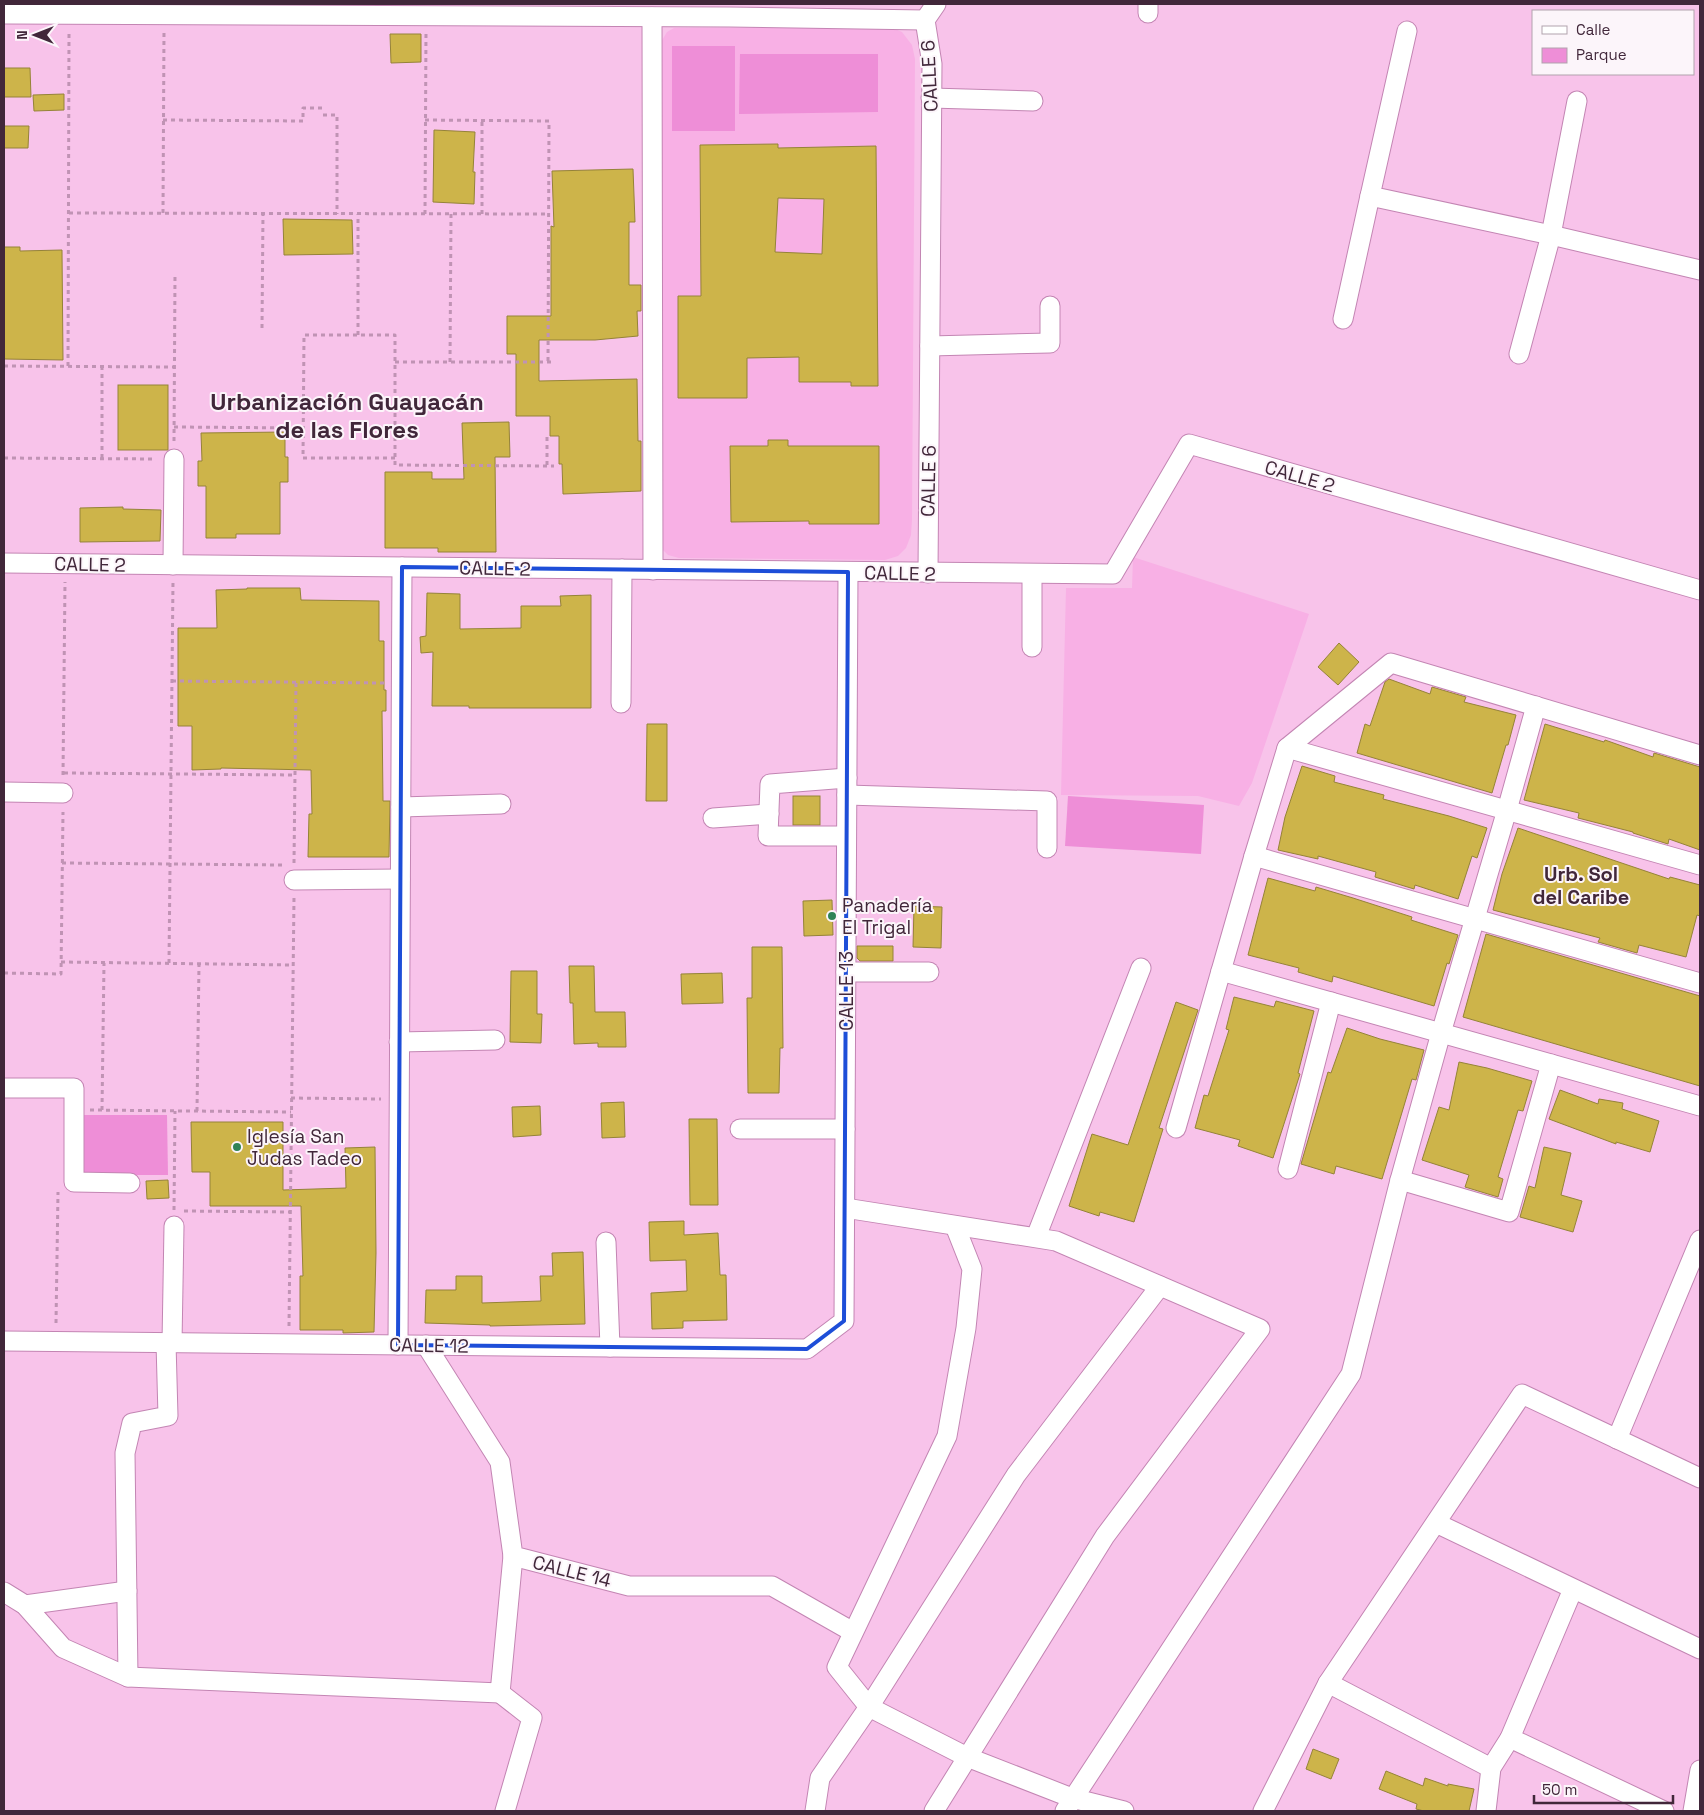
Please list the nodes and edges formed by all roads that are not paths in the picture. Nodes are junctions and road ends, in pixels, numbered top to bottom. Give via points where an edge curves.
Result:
1 (936, 4) edge
2 (729, 10) edge
3 (4, 14) edge
4 (652, 17) junction
5 (925, 20) junction
6 (1408, 31) dead end
7 (931, 98) junction
8 (1032, 100) dead end
9 (1577, 102) dead end
10 (1370, 196) junction
11 (1551, 235) junction
12 (1700, 270) edge
13 (1050, 306) dead end
14 (1343, 319) dead end
15 (930, 346) junction
16 (1519, 354) dead end
17 (174, 459) road end
18 (4, 563) edge
19 (173, 565) junction
20 (402, 567) junction
21 (622, 569) junction
22 (653, 570) junction
23 (848, 572) junction
24 (928, 573) junction
25 (1032, 574) junction
26 (1700, 590) edge
27 (1032, 647) dead end
28 (621, 703) dead end
29 (1536, 706) junction
30 (1288, 748) junction
31 (1700, 755) edge
32 (847, 786) junction
33 (4, 792) edge
34 (63, 793) road end
35 (501, 804) dead end
36 (401, 807) junction
37 (1507, 810) junction
38 (769, 814) junction
39 (713, 818) dead end
40 (846, 836) junction
41 (1047, 848) dead end
42 (1254, 856) junction
43 (1700, 866) edge
44 (294, 873) road end
45 (400, 879) junction
46 (1475, 919) junction
47 (1140, 968) dead end
48 (1221, 971) junction
49 (846, 972) junction
50 (930, 972) dead end
51 (1700, 983) edge
52 (1331, 1002) junction
53 (1441, 1032) junction
54 (495, 1040) dead end
55 (399, 1042) junction
56 (1551, 1064) junction
57 (4, 1088) edge
58 (1700, 1106) edge
59 (1176, 1128) dead end
60 (740, 1129) dead end
61 (845, 1129) junction
62 (1288, 1169) dead end
63 (1400, 1180) junction
64 (130, 1183) dead end
65 (845, 1208) junction
66 (174, 1219) road end
67 (955, 1226) junction
68 (1036, 1237) junction
69 (1700, 1240) edge
70 (606, 1242) dead end
71 (1160, 1286) junction
72 (844, 1321) joint
73 (4, 1341) edge
74 (169, 1343) junction
75 (398, 1345) junction
76 (426, 1345) junction
77 (610, 1347) junction
78 (1617, 1439) junction
79 (1700, 1478) edge
80 (1436, 1523) junction
81 (513, 1556) junction
82 (1573, 1588) junction
83 (127, 1591) junction
84 (4, 1592) edge
85 (25, 1605) junction
86 (853, 1632) junction
87 (1700, 1649) edge
88 (128, 1677) junction
89 (1328, 1684) junction
90 (500, 1693) junction
91 (869, 1707) junction
92 (1510, 1738) junction
93 (967, 1757) junction
94 (1491, 1768) junction
95 (1700, 1770) edge
96 (1069, 1805) edge
97 (505, 1811) edge
98 (815, 1811) edge
99 (934, 1811) edge
100 (1124, 1811) edge
101 (1264, 1811) edge
102 (1486, 1811) edge
103 (1664, 1811) edge
104 (1693, 1811) edge

1 - 5 street
2 - 4 street, CALLE 6
2 - 5 street, CALLE 6
3 - 4 street, CALLE 6
4 - 22 street
5 - 7 street, CALLE 6 via 932,64
6 - 10 street
7 - 8 street
7 - 15 street, CALLE 6
9 - 11 street
10 - 11 street
10 - 14 street
11 - 12 street
11 - 16 street
13 - 15 street via 1050,343
15 - 24 street, CALLE 6
17 - 19 street
18 - 19 street, CALLE 2
19 - 20 street, CALLE 2
20 - 21 street, CALLE 2
20 - 36 street
21 - 22 street, CALLE 2
21 - 28 street
22 - 23 street, CALLE 2
23 - 24 street, CALLE 2
23 - 32 street, CALLE 13
24 - 25 street, CALLE 2
25 - 26 street, CALLE 2 via 1113,574 1189,444
25 - 27 street
29 - 30 street via 1391,664
29 - 31 street
29 - 37 street
30 - 37 street
30 - 42 street
32 - 38 street via 770,784
32 - 40 street, CALLE 13
32 - 41 street via 1047,801
33 - 34 street
35 - 36 street
36 - 45 street
37 - 43 street
37 - 46 street
38 - 39 street
38 - 40 street via 768,836
40 - 49 street, CALLE 13
42 - 46 street
42 - 48 street
44 - 45 street
45 - 55 street
46 - 51 street
46 - 53 street
47 - 68 street
48 - 52 street
48 - 59 street
49 - 50 street
49 - 61 street, CALLE 13
52 - 53 street
52 - 62 street
53 - 56 street
53 - 63 street
54 - 55 street
55 - 75 street
56 - 58 street
56 - 63 street via 1509,1212
57 - 64 street via 74,1088 74,1182
60 - 61 street
61 - 65 street, CALLE 13
63 - 96 street via 1351,1374
65 - 67 street
65 - 72 street, CALLE 13
66 - 74 street
67 - 68 street
67 - 86 street via 972,1269 966,1328 947,1436
68 - 71 street via 1056,1241
69 - 78 street
70 - 77 street
71 - 91 street via 1016,1475
71 - 93 street via 1260,1329 1105,1536
72 - 77 street, CALLE 12 via 807,1349
73 - 74 street, CALLE 12
74 - 75 street, CALLE 12
74 - 83 street via 168,1416 132,1423 125,1452
75 - 76 street, CALLE 12
76 - 77 street, CALLE 12
76 - 81 street, CALLE 14 via 500,1462
78 - 79 street
78 - 80 street via 1522,1394
80 - 82 street
80 - 89 street
81 - 86 street, CALLE 14 via 630,1586 772,1586
81 - 90 street
82 - 87 street
82 - 92 street
83 - 85 street
83 - 88 street
84 - 85 street
85 - 88 street via 63,1648
86 - 91 street via 836,1667
88 - 90 street
89 - 94 street
89 - 101 street
90 - 97 street via 532,1718
91 - 93 street
91 - 98 street via 820,1778
92 - 94 street
92 - 103 street
93 - 96 street
93 - 99 street
94 - 102 street
95 - 104 street
96 - 100 street

